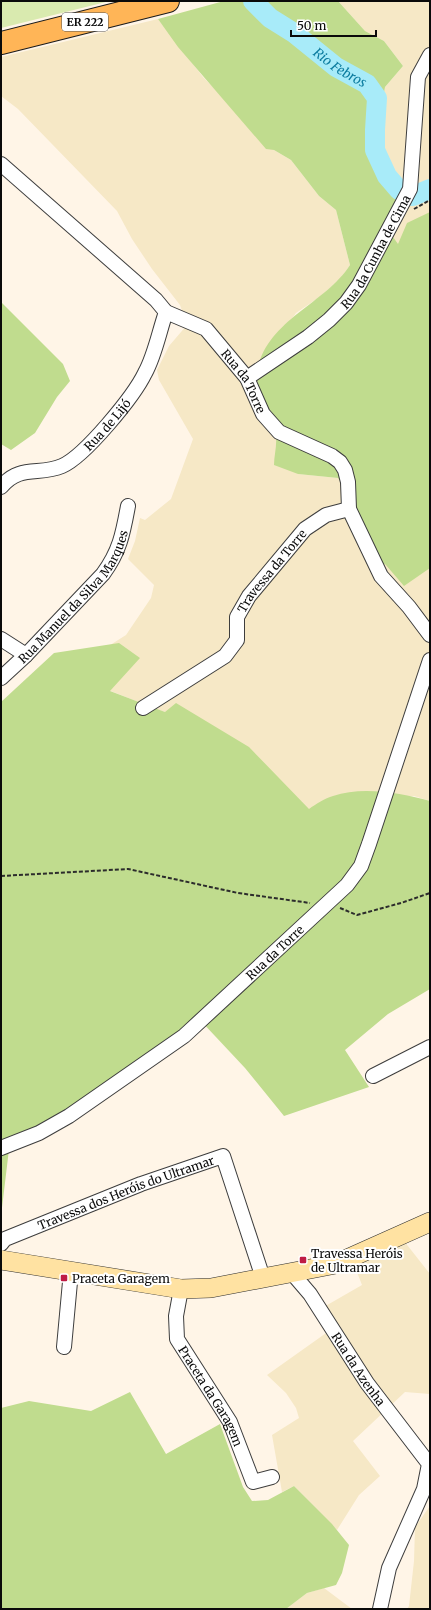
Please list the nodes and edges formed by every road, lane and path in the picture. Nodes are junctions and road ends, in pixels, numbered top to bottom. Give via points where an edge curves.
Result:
1 (168, 1) edge
2 (1, 43) edge
3 (430, 55) edge
4 (1, 164) edge
5 (166, 312) junction
6 (247, 378) junction
7 (1, 486) edge
8 (128, 506) dead end
9 (349, 509) junction
10 (430, 635) edge
11 (1, 639) edge
12 (26, 655) junction
13 (430, 660) edge
14 (1, 678) edge
15 (143, 708) dead end
16 (1, 876) edge
17 (430, 893) edge
18 (326, 905) junction
19 (430, 1047) edge
20 (373, 1076) dead end
21 (1, 1148) edge
22 (430, 1222) edge
23 (1, 1244) edge
24 (1, 1260) edge
25 (71, 1271) junction
26 (292, 1273) junction
27 (263, 1278) junction
28 (181, 1289) junction
29 (64, 1347) dead end
30 (429, 1464) edge
31 (272, 1477) dead end
32 (380, 1609) edge

1 - 2 main road, ER 222
3 - 6 street, Rua da Cunha de Cima via 418,78 407,193 359,285 346,303 308,337
4 - 5 street, Rua da Torre via 156,300
5 - 6 street, Rua da Torre via 206,329
5 - 7 street, Rua de Lijó via 146,373 118,413 75,458 63,466 21,472 10,477
6 - 9 street, Rua da Torre via 263,414 278,432 340,462 348,482
8 - 12 street, Rua Manuel da Silva Marques via 122,541 114,559 103,574
9 - 10 street, Rua da Torre via 381,576
9 - 15 street, Travessa da Torre via 326,515 305,529 250,596 237,617 237,640 225,656
11 - 12 street
12 - 14 street, Rua Manuel da Silva Marques
13 - 18 street, Rua da Torre via 361,866 347,885
16 - 18 path via 128,869 238,893
17 - 18 path via 357,915
18 - 21 street, Rua da Torre via 184,1036 68,1116 39,1133
19 - 20 street
22 - 26 street via 336,1264
23 - 27 street, Travessa dos Heróis do Ultramar via 5,1239 141,1184 223,1156
24 - 25 street
25 - 28 street
25 - 29 street
26 - 27 street
26 - 30 street, Rua da Azenha via 310,1294 367,1383
27 - 28 street via 211,1288
28 - 31 street, Praceta da Garagem via 176,1316 177,1339 230,1422 253,1482
30 - 32 street, Rua da Azenha via 424,1489 389,1568

